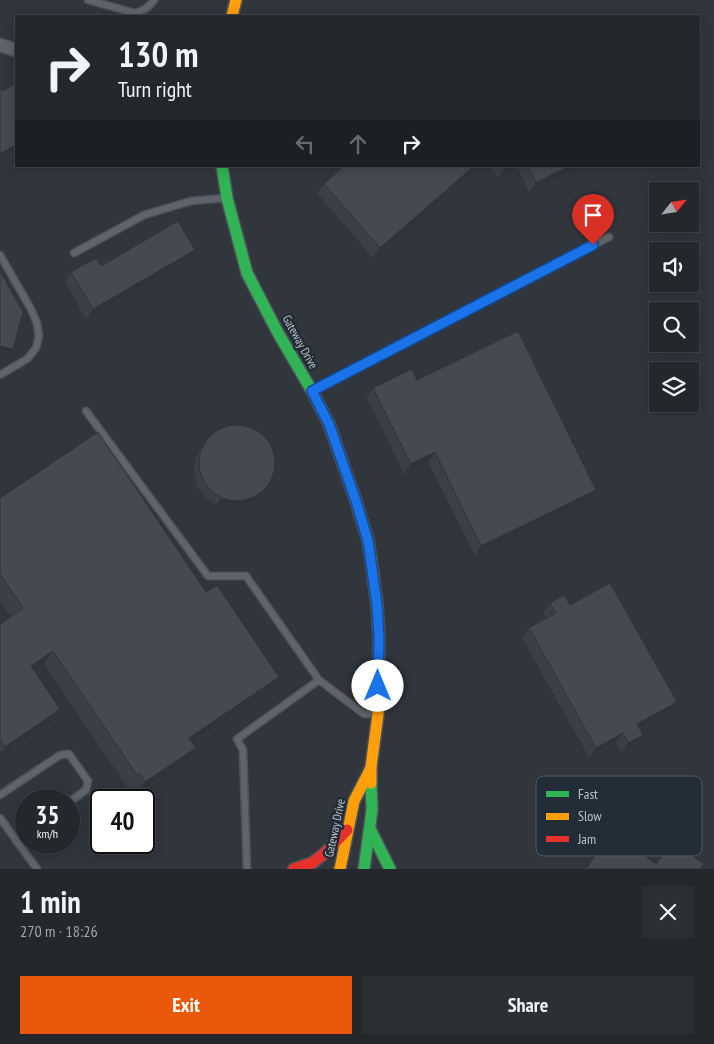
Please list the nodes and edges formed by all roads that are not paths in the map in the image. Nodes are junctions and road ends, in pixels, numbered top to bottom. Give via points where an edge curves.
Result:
1 (88, 0) edge
2 (154, 0) edge
3 (236, 0) edge
4 (232, 15) edge
5 (0, 46) edge
6 (15, 50) edge
7 (222, 167) edge
8 (226, 198) junction
9 (609, 237) dead end
10 (74, 253) dead end
11 (0, 255) edge
12 (0, 375) edge
13 (312, 391) junction
14 (86, 410) dead end
15 (319, 680) junction
16 (378, 714) junction
17 (371, 767) junction
18 (80, 794) edge
19 (0, 795) edge
20 (0, 818) edge
21 (348, 829) junction
22 (370, 829) junction
23 (15, 840) edge
24 (26, 854) edge
25 (37, 869) edge
26 (247, 869) edge
27 (294, 869) edge
28 (340, 869) edge
29 (364, 869) edge
30 (390, 869) edge

1 - 2 lane via 135,13 150,6
3 - 4 street
5 - 6 street
7 - 8 street, Gateway Drive
8 - 10 lane via 191,201 144,215
8 - 13 street, Gateway Drive via 247,273
9 - 13 lane
11 - 12 lane via 31,309 39,336 36,348 27,359
13 - 16 street, Gateway Drive via 329,424 368,541 379,638
14 - 15 lane via 208,576 246,576
15 - 16 lane via 364,714
15 - 26 lane via 237,740 242,750
16 - 17 street, Gateway Drive
17 - 21 street, Gateway Drive via 354,801
17 - 22 street, Gateway Drive
18 - 19 lane via 86,790 88,781 69,754 60,754
20 - 23 lane
21 - 27 street via 325,854
21 - 28 street, Gateway Drive
22 - 29 street, Gateway Drive
22 - 30 street
24 - 25 lane

